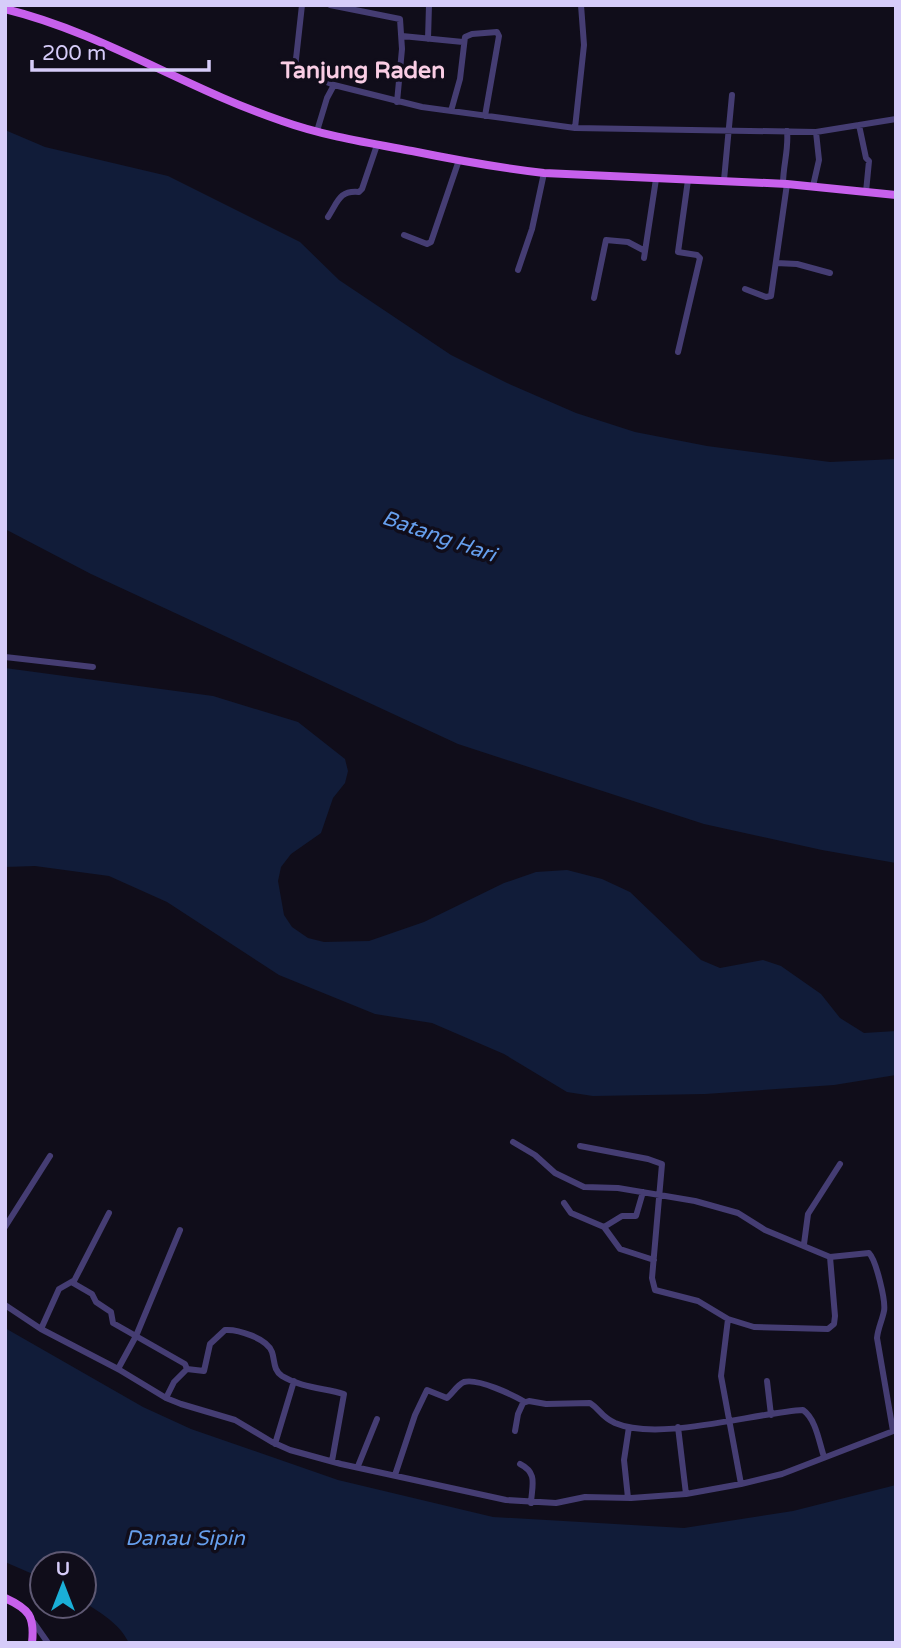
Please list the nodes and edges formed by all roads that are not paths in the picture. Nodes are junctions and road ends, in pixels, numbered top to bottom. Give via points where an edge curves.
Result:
1 (302, 5) edge
2 (429, 5) edge
3 (581, 5) edge
4 (335, 6) edge
5 (5, 9) edge
6 (402, 36) junction
7 (428, 39) junction
8 (463, 42) junction
9 (334, 85) junction
10 (732, 94) dead end
11 (397, 102) junction
12 (451, 111) junction
13 (485, 116) junction
14 (896, 119) edge
15 (859, 125) junction
16 (575, 128) junction
17 (728, 129) junction
18 (317, 131) junction
19 (787, 131) junction
20 (816, 132) junction
21 (377, 145) junction
22 (459, 160) junction
23 (544, 173) junction
24 (656, 179) junction
25 (688, 180) junction
26 (724, 180) junction
27 (785, 184) junction
28 (813, 186) junction
29 (866, 192) junction
30 (896, 195) edge
31 (328, 217) dead end
32 (404, 235) dead end
33 (776, 263) junction
34 (518, 270) dead end
35 (830, 273) dead end
36 (745, 289) dead end
37 (594, 298) dead end
38 (678, 352) dead end
39 (5, 657) edge
40 (93, 667) dead end
41 (513, 1142) dead end
42 (580, 1146) dead end
43 (50, 1156) dead end
44 (840, 1164) dead end
45 (642, 1192) junction
46 (660, 1195) junction
47 (564, 1203) dead end
48 (109, 1213) dead end
49 (6, 1225) edge
50 (604, 1227) junction
51 (180, 1230) dead end
52 (804, 1244) junction
53 (831, 1257) junction
54 (654, 1260) junction
55 (73, 1281) junction
56 (5, 1305) edge
57 (728, 1319) junction
58 (41, 1329) junction
59 (136, 1336) junction
60 (118, 1369) junction
61 (187, 1369) junction
62 (294, 1381) junction
63 (767, 1381) dead end
64 (166, 1398) junction
65 (525, 1402) junction
66 (771, 1415) junction
67 (377, 1419) dead end
68 (728, 1421) junction
69 (629, 1427) junction
70 (678, 1427) junction
71 (515, 1431) dead end
72 (894, 1431) edge
73 (275, 1444) junction
74 (824, 1457) junction
75 (332, 1461) junction
76 (520, 1464) dead end
77 (358, 1466) junction
78 (395, 1475) junction
79 (741, 1484) junction
80 (686, 1494) junction
81 (628, 1498) junction
82 (531, 1503) junction
83 (5, 1598) edge
84 (34, 1623) junction
85 (32, 1643) edge
86 (48, 1643) edge

1 - 9 street via 295,68
2 - 7 street
3 - 16 street via 584,45
4 - 6 street via 397,17
5 - 18 main road via 44,18 282,121
6 - 7 street
6 - 11 street
7 - 8 street
8 - 12 street
8 - 13 street via 470,34 499,33
9 - 11 street
9 - 18 street
10 - 17 street
11 - 12 street
12 - 13 street
13 - 16 street
14 - 15 street
15 - 20 street
15 - 29 street via 869,162
16 - 17 street
17 - 19 street
17 - 26 street
18 - 21 main road
19 - 20 street
19 - 27 street
20 - 28 street via 819,160
21 - 22 main road
21 - 31 street via 362,189 344,194
22 - 23 main road
22 - 32 street via 431,242
23 - 24 main road
23 - 34 street
24 - 25 main road
24 - 37 street via 645,254 628,242 606,240
25 - 26 main road
25 - 38 street via 678,252 700,258
26 - 27 main road
27 - 28 main road
27 - 33 street
28 - 29 main road
29 - 30 main road
33 - 35 street
33 - 36 street via 771,296
39 - 40 street
41 - 45 street via 579,1185
42 - 46 street via 661,1163
43 - 49 street
44 - 52 street via 808,1214
45 - 46 street
45 - 50 street via 636,1216 622,1216
46 - 52 street via 738,1213 765,1230
46 - 54 street
47 - 50 street via 571,1213
48 - 55 street
50 - 54 street via 620,1249
51 - 59 street
52 - 53 street
53 - 57 street via 835,1316 831,1327 766,1329
53 - 72 street via 867,1252 873,1258 885,1309 877,1338
54 - 57 street via 655,1290 698,1301
55 - 58 street via 59,1289
55 - 59 street via 111,1312 113,1323
56 - 58 street
57 - 68 street via 721,1376
58 - 60 street
59 - 60 street
59 - 61 street
60 - 64 street
61 - 62 street via 204,1371 211,1344 228,1329 263,1342 272,1350 277,1371
61 - 64 street
62 - 73 street
62 - 75 street via 344,1394
63 - 66 street
64 - 73 street via 235,1420
65 - 69 street via 590,1403 599,1414
65 - 71 street
65 - 78 street via 470,1381 446,1398 427,1390
66 - 68 street
66 - 74 street via 807,1413
67 - 77 street
68 - 70 street
68 - 79 street
69 - 70 street
69 - 81 street via 624,1460
70 - 80 street
72 - 74 street
73 - 75 street
74 - 79 street
75 - 77 street
76 - 82 street via 533,1474
77 - 78 street
78 - 82 street
79 - 80 street
80 - 81 street
81 - 82 street
83 - 84 main road via 22,1606
84 - 85 main road
84 - 86 street

